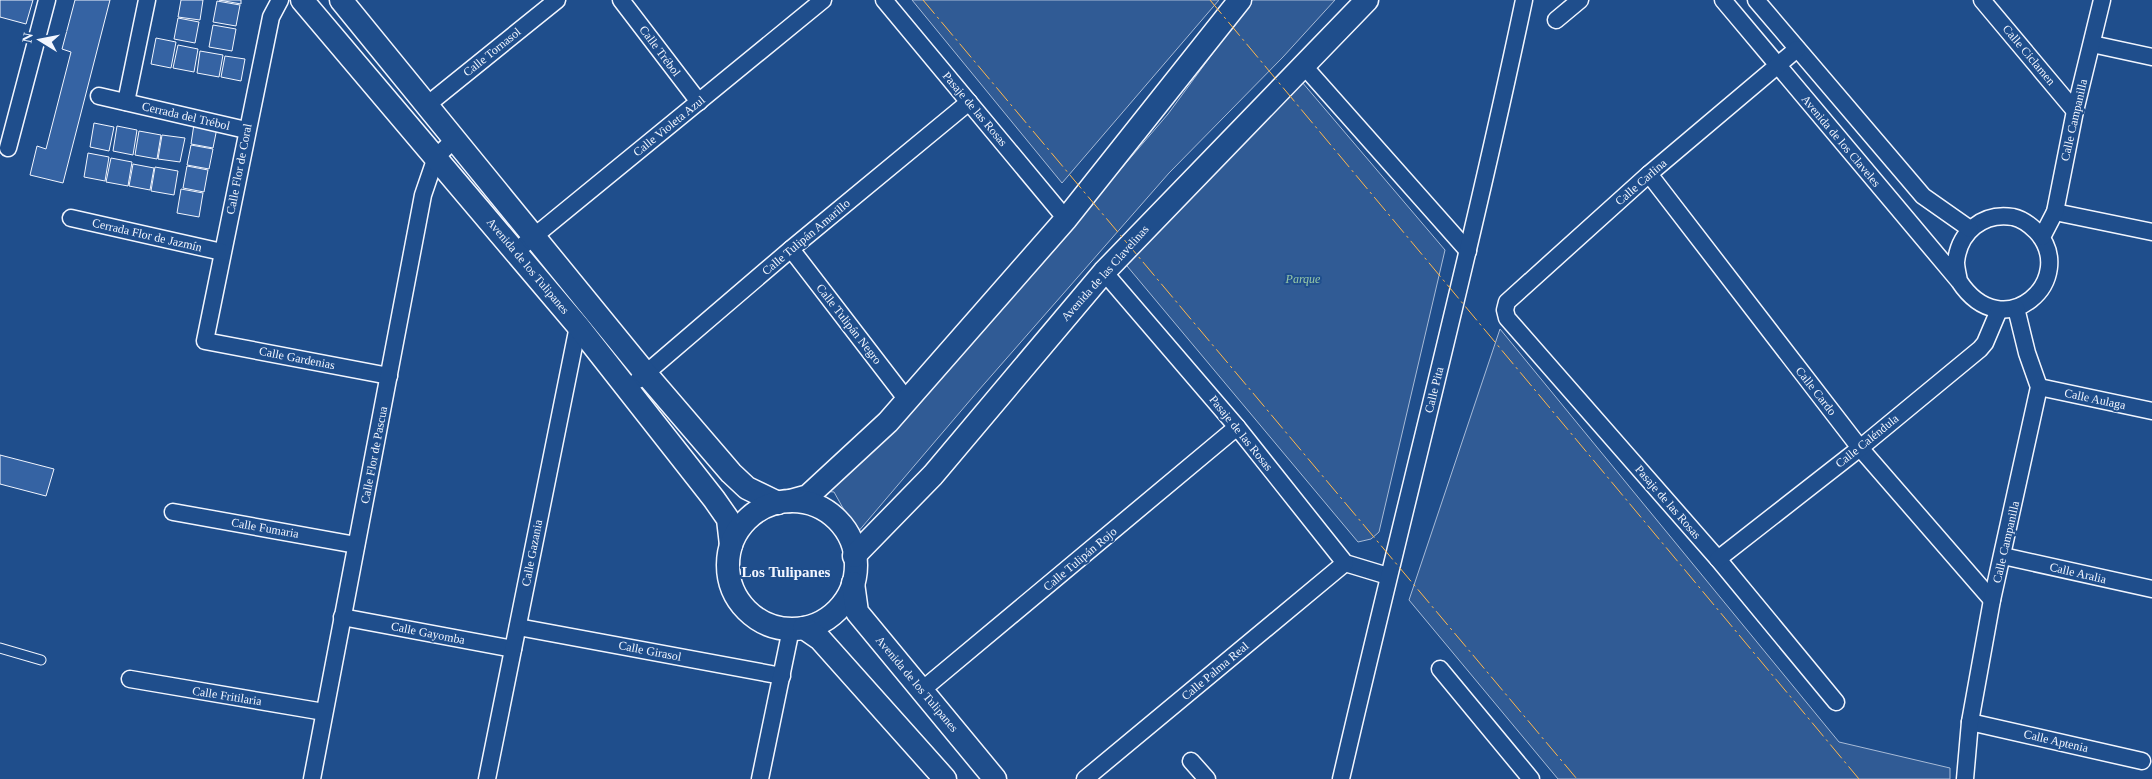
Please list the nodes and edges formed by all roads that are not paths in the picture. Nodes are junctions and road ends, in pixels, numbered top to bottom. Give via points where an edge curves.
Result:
1 (47, 0) edge
2 (147, 0) edge
3 (280, 0) edge
4 (302, 0) edge
5 (341, 0) edge
6 (557, 0) edge
7 (622, 0) edge
8 (823, 0) edge
9 (884, 0) edge
10 (1240, 0) edge
11 (1366, 0) edge
12 (1524, 0) edge
13 (1580, 0) edge
14 (1723, 0) edge
15 (1756, 0) edge
16 (1982, 0) edge
17 (2102, 0) edge
18 (1556, 20) dead end
19 (2092, 44) junction
20 (1797, 49) junction
21 (2152, 57) edge
22 (1304, 65) junction
23 (1777, 65) junction
24 (99, 96) dead end
25 (126, 102) junction
26 (699, 102) junction
27 (969, 102) junction
28 (427, 105) junction
29 (2075, 111) junction
30 (246, 130) junction
31 (454, 139) junction
32 (8, 148) dead end
33 (436, 157) junction
34 (1649, 174) junction
35 (2055, 212) junction
36 (71, 218) dead end
37 (1066, 219) junction
38 (1970, 230) junction
39 (2152, 232) edge
40 (534, 236) junction
41 (2042, 237) junction
42 (791, 249) junction
43 (1468, 251) junction
44 (222, 252) junction
45 (515, 252) junction
46 (1104, 272) junction
47 (1959, 281) junction
48 (1507, 302) joint
49 (2016, 308) junction
50 (1999, 310) junction
51 (578, 326) junction
52 (206, 341) joint
53 (646, 374) junction
54 (389, 376) junction
55 (2039, 387) junction
56 (627, 388) junction
57 (907, 400) junction
58 (2152, 411) edge
59 (1238, 427) junction
60 (1860, 448) junction
61 (784, 502) junction
62 (173, 512) dead end
63 (356, 545) junction
64 (731, 545) junction
65 (854, 556) junction
66 (2003, 556) junction
67 (1718, 559) junction
68 (1345, 563) junction
69 (1388, 576) junction
70 (853, 583) junction
71 (2152, 589) edge
72 (1992, 600) junction
73 (342, 617) junction
74 (518, 627) junction
75 (798, 629) junction
76 (0, 648) edge
77 (513, 649) junction
78 (42, 660) dead end
79 (1440, 669) dead end
80 (782, 676) junction
81 (130, 679) dead end
82 (922, 690) junction
83 (1836, 702) dead end
84 (324, 712) junction
85 (1970, 722) junction
86 (2142, 760) dead end
87 (1191, 761) dead end
88 (312, 779) edge
89 (487, 779) edge
90 (760, 779) edge
91 (946, 779) edge
92 (995, 779) edge
93 (1085, 779) edge
94 (1207, 779) edge
95 (1341, 779) edge
96 (1531, 779) edge
97 (1965, 779) edge

1 - 32 street
2 - 25 street, Cerrada del Trébol
3 - 30 street, Calle Flor de Coral via 271,17
4 - 33 street, Avenida de los Tulipanes
5 - 28 street, Avenida de los Tulipanes
6 - 28 street, Calle Tornasol
7 - 26 street, Calle Trébol
8 - 26 street, Calle Violeta Azul
9 - 27 street, Pasaje de las Rosas
10 - 37 street
11 - 22 street, Avenida de las Clavelinas
12 - 43 street, Calle Pita
13 - 18 street
14 - 23 street, Avenida de los Claveles
15 - 20 street, Avenida de los Claveles
16 - 29 street, Calle Ciclamen
17 - 19 street, Calle Campanilla
19 - 21 street
19 - 29 street, Calle Campanilla
20 - 23 street, Calle Carlina
20 - 38 street, Avenida de los Claveles via 1923,196
22 - 43 street
22 - 46 street, Avenida de las Clavelinas
23 - 34 street, Calle Carlina
23 - 47 street, Avenida de los Claveles
24 - 25 street, Cerrada del Trébol
25 - 30 street, Cerrada del Trébol
26 - 40 street, Calle Violeta Azul
27 - 37 street, Pasaje de las Rosas
27 - 42 street, Calle Tulipán Amarillo
28 - 31 street, Avenida de los Tulipanes
29 - 35 street, Calle Campanilla
30 - 44 street, Calle Flor de Coral
31 - 33 street, Calle Flor de Pascua
31 - 40 street, Avenida de los Tulipanes
33 - 45 street, Avenida de los Tulipanes
33 - 54 street, Calle Flor de Pascua via 424,195
34 - 48 street, Calle Carlina
34 - 60 street, Calle Cardo
35 - 39 street
35 - 41 street, Calle Campanilla
36 - 44 street, Cerrada Flor de Jazmín
37 - 57 street
38 - 41 street via 1983,220 1999,216 2016,218 2030,225
38 - 47 street via 1959,245 1956,264
40 - 45 street, Calle Violeta Azul
40 - 53 street, Avenida de los Tulipanes
41 - 49 street via 2048,253 2046,278 2032,300
42 - 53 street, Calle Tulipán Amarillo
42 - 57 street, Calle Tulipán Negro
43 - 69 street, Calle Pita
44 - 52 street, Calle Flor de Coral
45 - 51 street, Avenida de los Tulipanes
46 - 59 street, Pasaje de las Rosas
46 - 65 street, Avenida de las Clavelinas via 933,475
47 - 50 street via 1969,296 1982,305
48 - 67 street, Pasaje de las Rosas via 1507,318
49 - 50 street
49 - 55 street
50 - 60 street, Calle Caléndula via 1980,349
51 - 56 street, Avenida de los Tulipanes
51 - 74 street, Calle Gazania
52 - 54 street, Calle Gardenias
53 - 56 street, Calle Tulipán Amarillo
53 - 61 street, Avenida de los Tulipanes via 747,488
54 - 63 street, Calle Flor de Pascua
55 - 58 street, Calle Aulaga
55 - 66 street, Calle Campanilla
56 - 64 street, Avenida de los Tulipanes via 728,519
57 - 61 street via 888,422 808,496
59 - 68 street, Pasaje de las Rosas
59 - 82 street, Calle Tulipán Rojo
60 - 67 street, Calle Caléndula
60 - 72 street, Calle Cardo
61 - 64 street via 765,507 744,522
61 - 65 street via 816,506 837,520 848,536
62 - 63 street, Calle Fumaria
63 - 73 street, Calle Flor de Pascua
64 - 75 street via 728,571 743,607 764,623
65 - 70 street
66 - 71 street, Calle Aralia
66 - 72 street, Calle Campanilla
67 - 83 street, Pasaje de las Rosas
68 - 69 street
68 - 93 street, Calle Palma Real
69 - 95 street, Calle Pita
70 - 75 street via 840,608 830,617
70 - 82 street, Avenida de los Tulipanes via 857,612
72 - 85 street, Calle Campanilla
73 - 77 street, Calle Gayomba
73 - 84 street, Calle Flor de Pascua
74 - 77 street, Calle Gazania
74 - 80 street, Calle Girasol
75 - 80 street
75 - 91 street via 820,639
76 - 78 lane
77 - 89 street, Calle Gazania
79 - 96 street
80 - 90 street
81 - 84 street, Calle Fritilaria
82 - 92 street, Avenida de los Tulipanes
84 - 88 street, Calle Flor de Pascua
85 - 86 street, Calle Aptenia
85 - 97 street, Calle Campanilla
87 - 94 street

